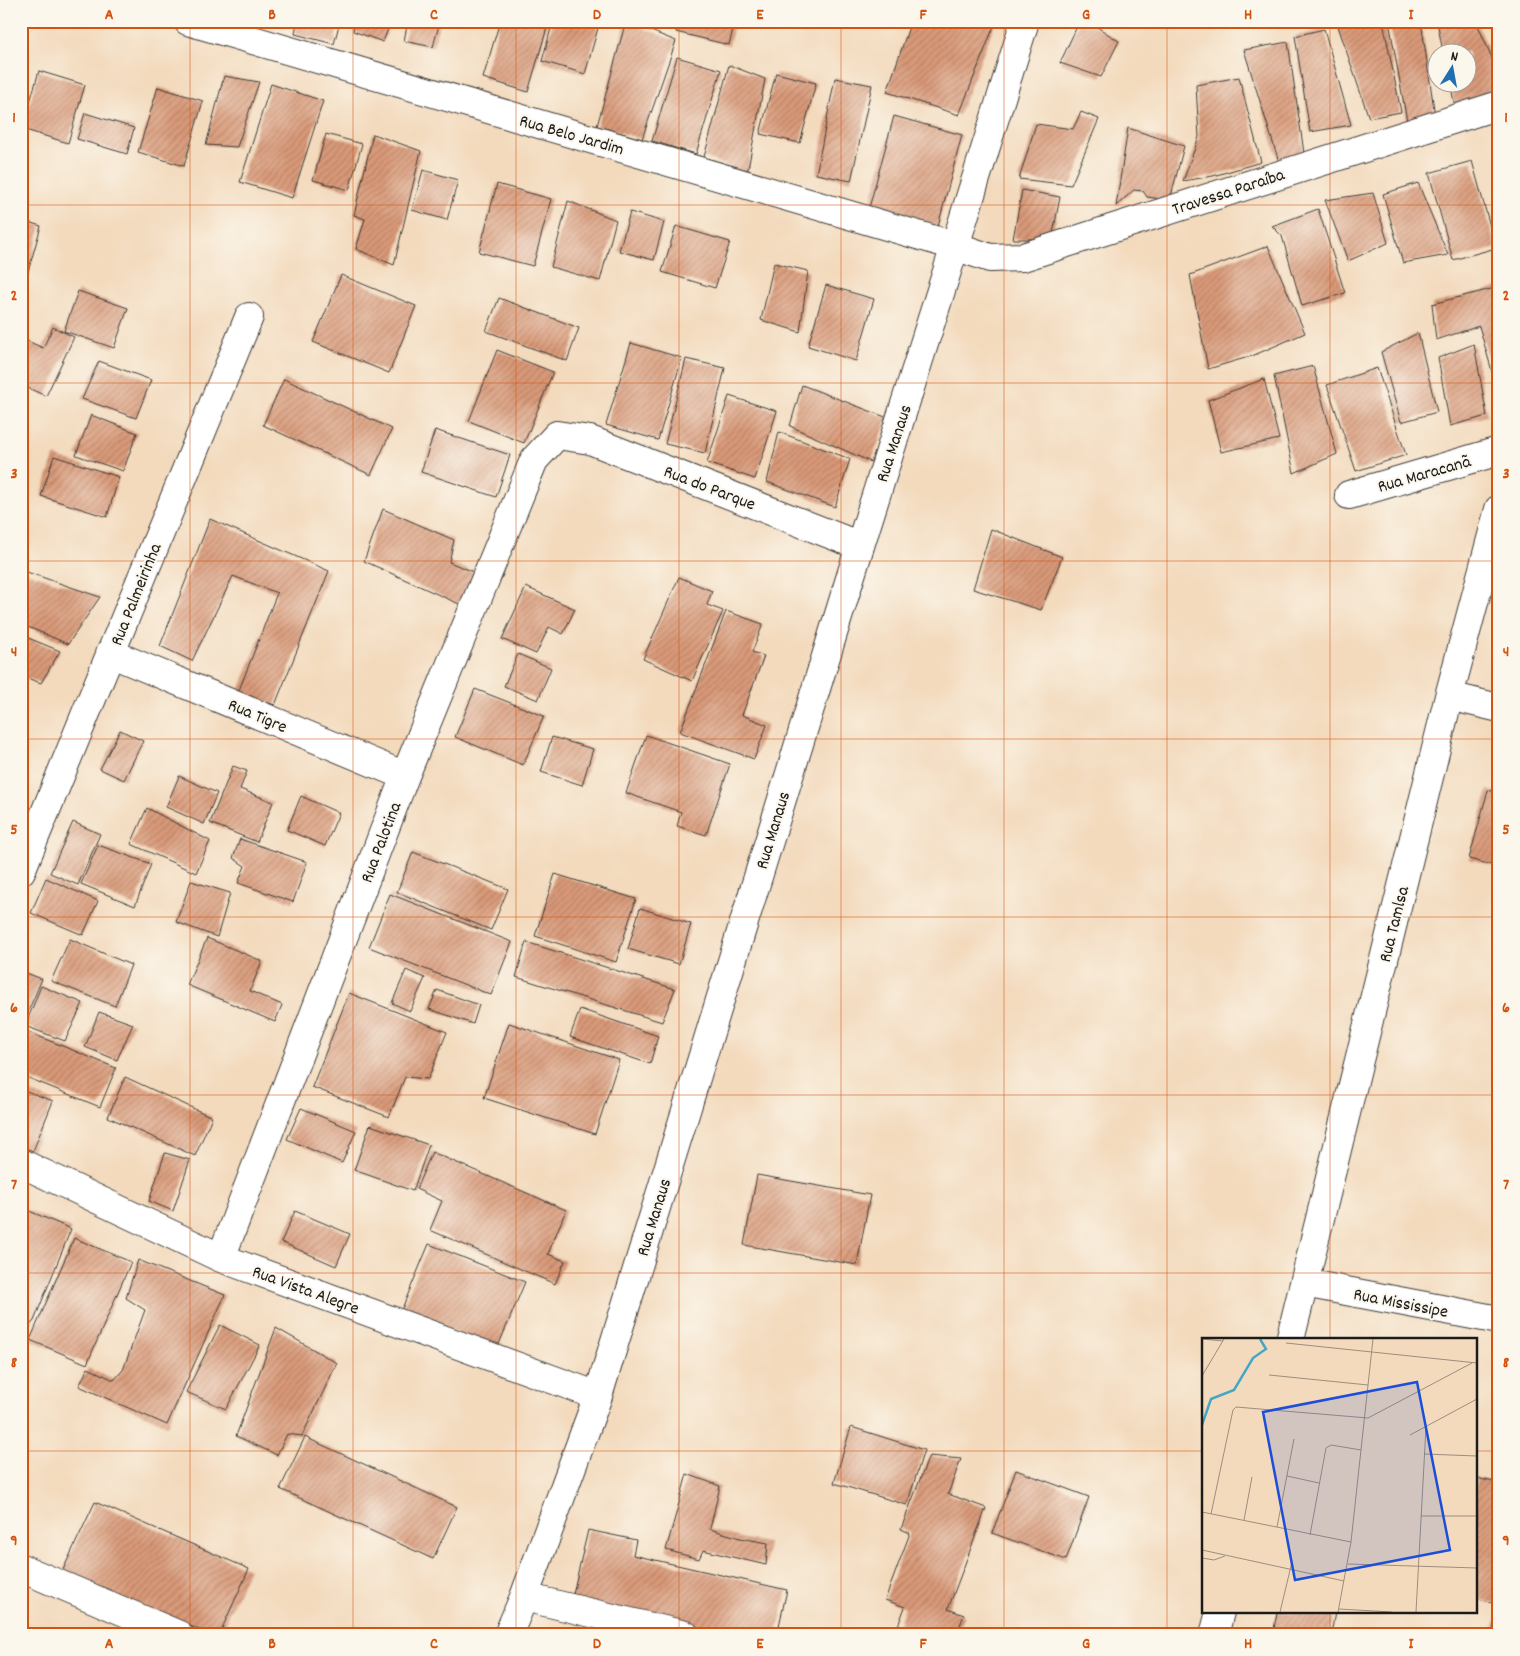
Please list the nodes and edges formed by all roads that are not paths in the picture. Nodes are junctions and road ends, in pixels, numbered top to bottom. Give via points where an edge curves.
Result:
1 (188, 21) edge
2 (1025, 21) edge
3 (1499, 105) edge
4 (956, 246) junction
5 (249, 317) dead end
6 (557, 436) joint
7 (1499, 451) edge
8 (1349, 495) dead end
9 (1499, 509) edge
10 (860, 546) junction
11 (110, 653) junction
12 (1449, 696) junction
13 (1499, 708) edge
14 (405, 776) junction
15 (21, 871) edge
16 (21, 1163) edge
17 (220, 1258) junction
18 (1304, 1283) junction
19 (1499, 1320) edge
20 (1290, 1338) edge
21 (598, 1396) junction
22 (21, 1568) edge
23 (524, 1598) junction
24 (1219, 1614) edge
25 (179, 1635) edge
26 (508, 1635) edge
27 (685, 1635) edge
28 (1214, 1635) edge

1 - 4 street, Rua Belo Jardim
2 - 4 street, Rua Manaus
3 - 4 street, Travessa Paraíba via 1024,257 990,258
4 - 10 street, Rua Manaus
5 - 11 street, Rua Palmeirinha
6 - 10 street, Rua do Parque via 590,440
6 - 14 street, Rua Palotina via 534,460
7 - 8 street, Rua Maracanã
9 - 12 street, Rua Tamlsa
10 - 21 street, Rua Manaus
11 - 14 street, Rua Tigre
11 - 15 street, Rua Palmeirinha
12 - 13 street
12 - 18 street, Rua Tamlsa
14 - 17 street, Rua Palotina
16 - 17 street, Rua Vista Alegre
17 - 21 street, Rua Vista Alegre
18 - 19 street, Rua Mississipe
18 - 20 street, Rua Tamlsa
21 - 23 street, Rua Manaus
22 - 25 street
23 - 26 street, Rua Manaus
23 - 27 street
24 - 28 street

